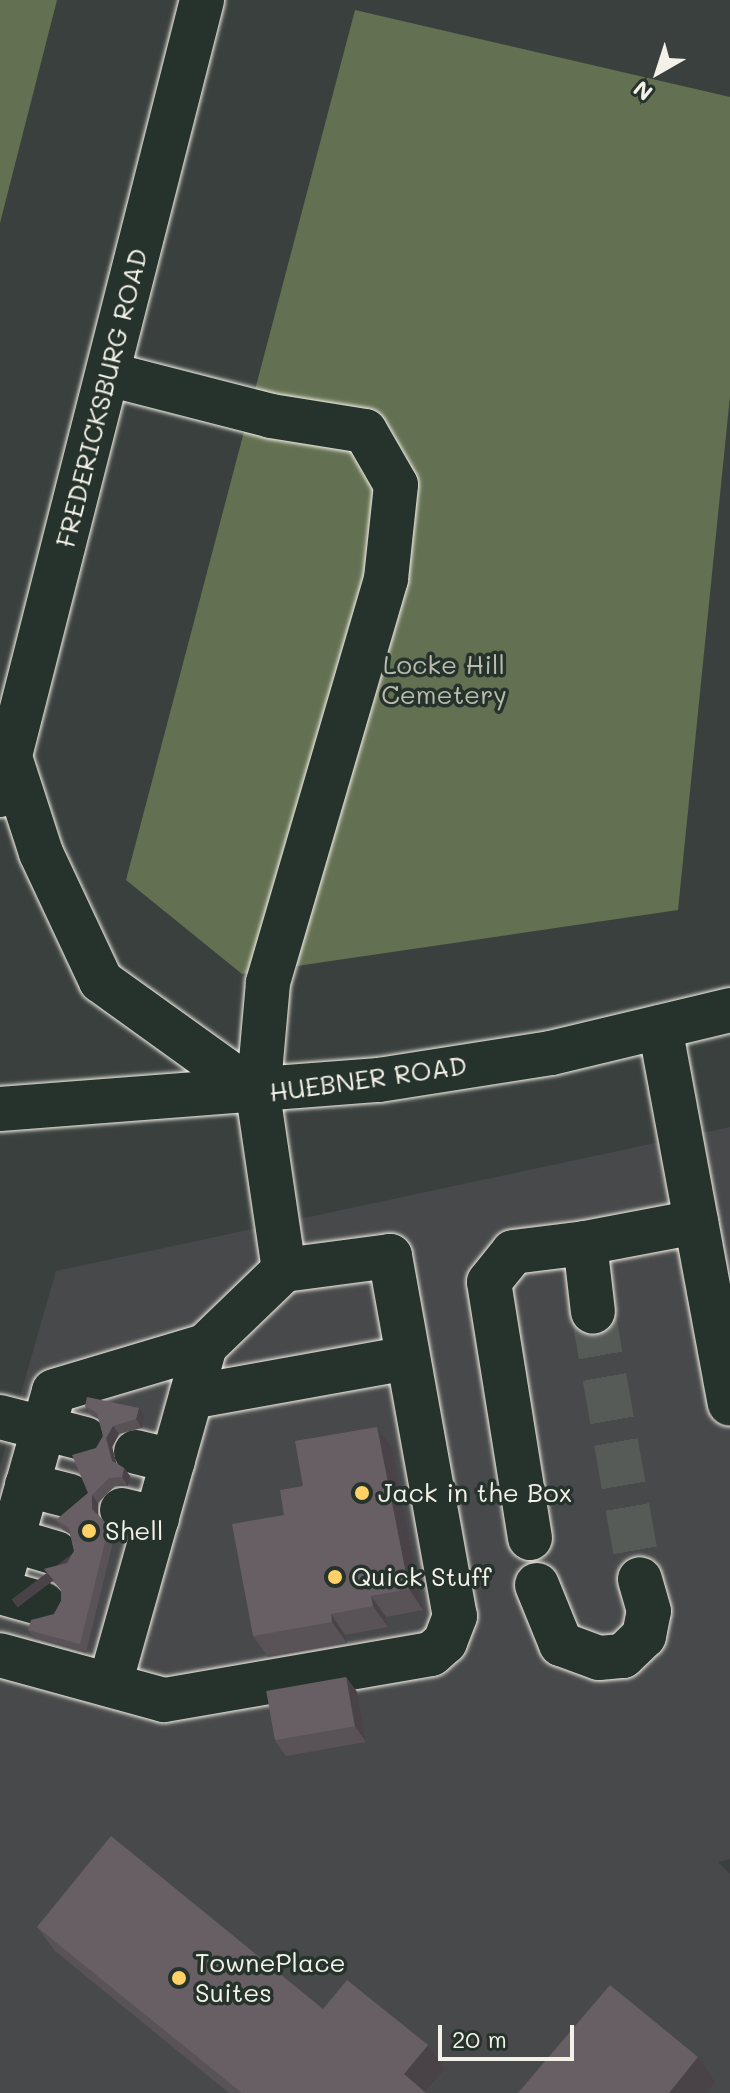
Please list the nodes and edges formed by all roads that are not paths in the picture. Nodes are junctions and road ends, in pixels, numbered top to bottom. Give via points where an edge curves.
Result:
1 (202, 0) edge
2 (108, 374) junction
3 (3, 774) edge
4 (730, 1010) edge
5 (660, 1027) junction
6 (258, 1094) junction
7 (0, 1109) edge
8 (696, 1222) junction
9 (585, 1243) junction
10 (284, 1270) junction
11 (593, 1312) tunnel mouth
12 (205, 1346) junction
13 (408, 1358) junction
14 (191, 1397) junction
15 (730, 1404) edge
16 (0, 1417) edge
17 (43, 1428) junction
18 (85, 1439) dead end
19 (27, 1485) junction
20 (70, 1496) dead end
21 (530, 1538) dead end
22 (12, 1540) junction
23 (56, 1553) dead end
24 (640, 1579) tunnel mouth
25 (0, 1582) edge
26 (537, 1585) dead end
27 (0, 1592) edge
28 (43, 1604) dead end
29 (0, 1655) edge
30 (110, 1684) junction

1 - 2 main road, FREDERICKSBURG ROAD
2 - 3 main road, FREDERICKSBURG ROAD
2 - 6 main road via 271,416 365,431 396,485 386,579 268,983
3 - 6 main road via 101,981
4 - 5 main road, HUEBNER ROAD
5 - 6 main road, HUEBNER ROAD via 551,1053
5 - 8 main road
6 - 7 main road, HUEBNER ROAD
6 - 10 main road
8 - 9 main road
8 - 15 main road
9 - 11 main road
9 - 21 main road via 513,1252 489,1282
10 - 12 main road
10 - 13 main road via 390,1256
12 - 14 main road
12 - 17 main road via 54,1391
13 - 14 main road
13 - 30 main road via 455,1616 445,1642 431,1654 164,1700
14 - 30 main road via 154,1456 111,1620
16 - 17 main road
17 - 18 main road
17 - 19 main road
19 - 20 main road
19 - 22 main road
22 - 23 main road
22 - 25 main road
24 - 26 main road via 649,1611 644,1636 623,1656 599,1658 561,1644
27 - 28 main road
29 - 30 main road

